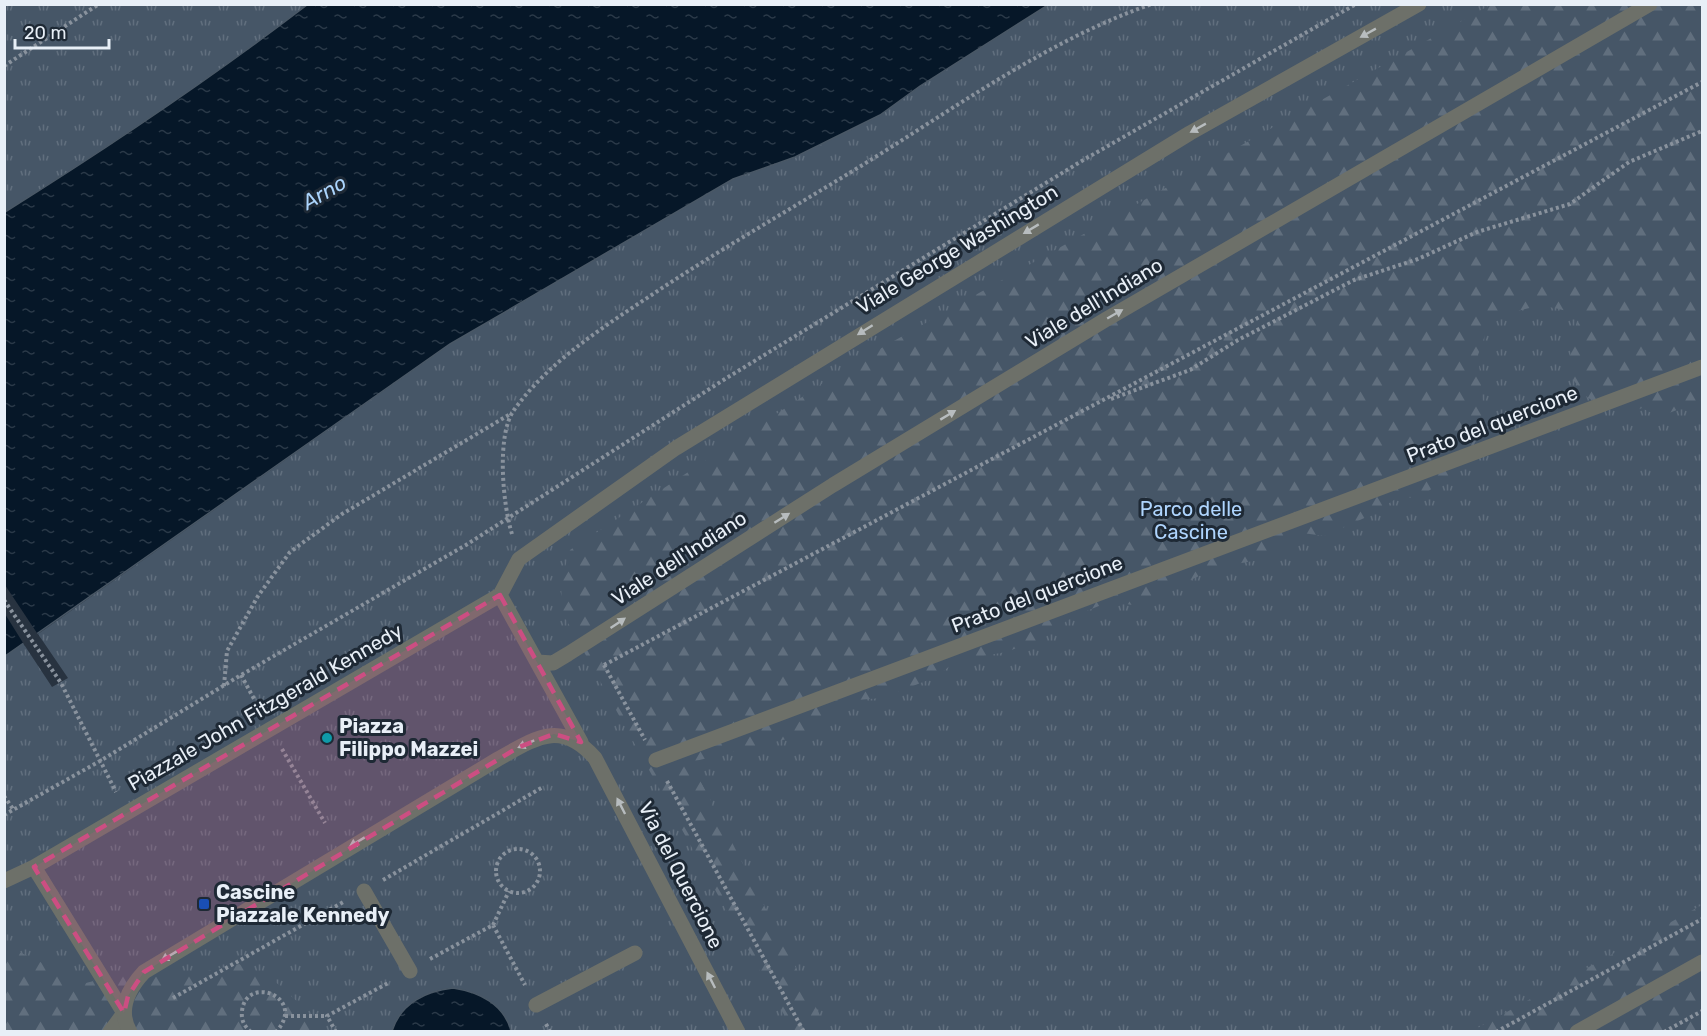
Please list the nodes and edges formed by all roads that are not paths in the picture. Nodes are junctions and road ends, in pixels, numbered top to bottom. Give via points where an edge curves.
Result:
1 (1419, 4) edge
2 (1650, 4) edge
3 (1702, 367) edge
4 (500, 595) junction
5 (537, 662) junction
6 (581, 742) junction
7 (656, 760) road end
8 (34, 867) junction
9 (4, 881) edge
10 (364, 891) dead end
11 (635, 953) dead end
12 (1702, 962) edge
13 (410, 971) dead end
14 (536, 1005) road end
15 (124, 1013) junction
16 (110, 1032) edge
17 (130, 1032) edge
18 (738, 1032) edge
19 (1577, 1032) edge

1 -> 4 street, Viale George Washington via 1190,133 676,448 524,555
5 -> 2 street, Viale dell'Indiano via 553,663 833,485 1095,326
3 - 7 street, Prato del quercione
4 - 5 street
4 - 8 street, Piazzale John Fitzgerald Kennedy
5 - 6 street
6 -> 15 street via 554,734 505,755 144,972 128,996
18 -> 6 street, Via del Quercione via 609,782
8 - 9 street, Piazzale John Fitzgerald Kennedy
8 - 15 street
10 - 13 street
11 - 14 street
12 - 19 street
15 - 16 street
15 - 17 street

